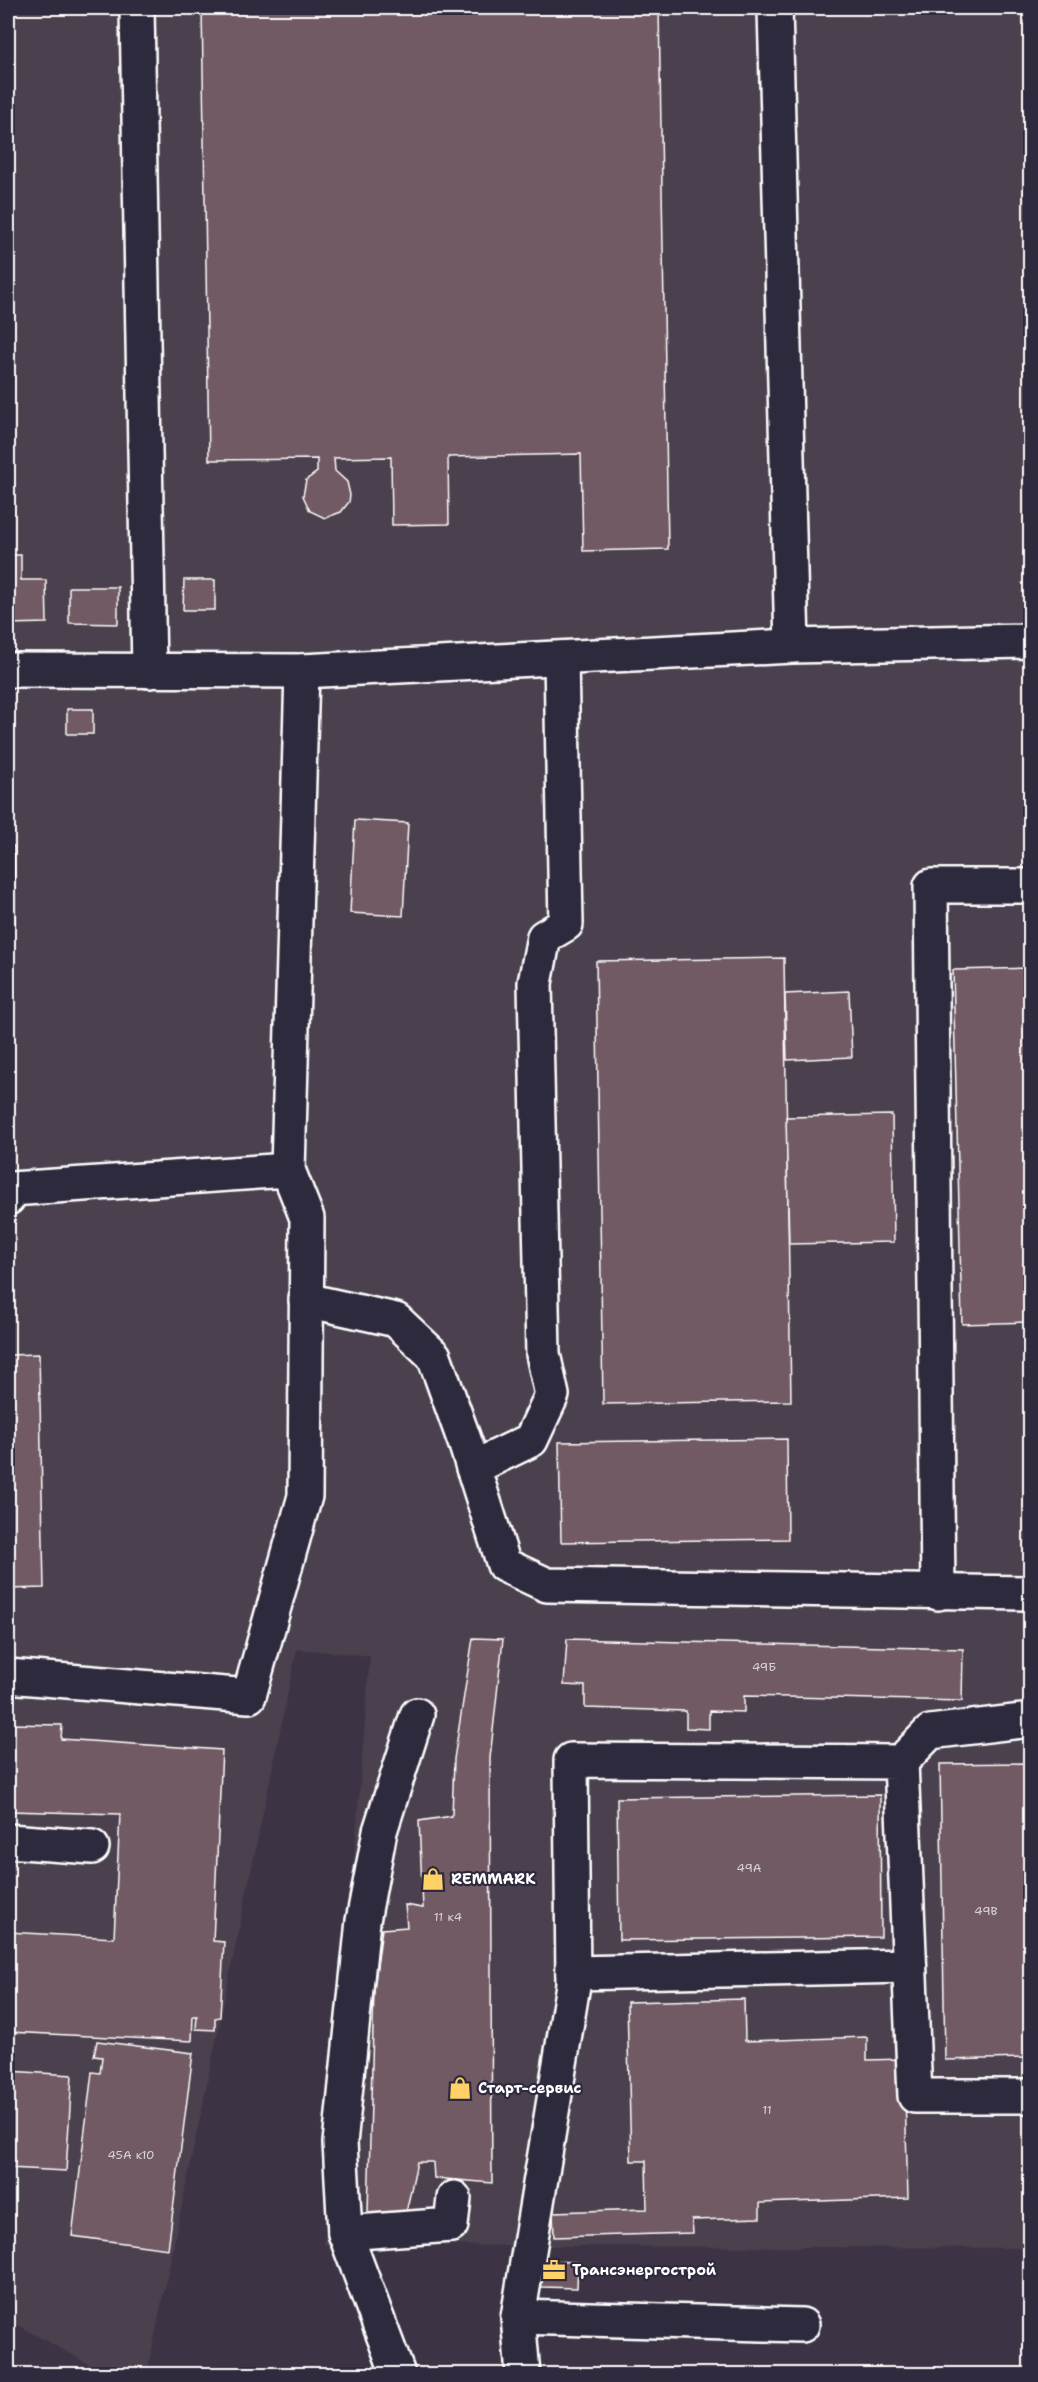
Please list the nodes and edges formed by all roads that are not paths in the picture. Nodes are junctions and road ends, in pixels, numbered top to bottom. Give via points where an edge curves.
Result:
1 (137, 8) edge
2 (776, 8) edge
3 (1030, 641) edge
4 (792, 646) junction
5 (561, 658) junction
6 (8, 670) edge
7 (149, 671) junction
8 (302, 671) junction
9 (1030, 886) edge
10 (288, 1170) junction
11 (8, 1198) edge
12 (306, 1300) junction
13 (473, 1468) junction
14 (938, 1593) junction
15 (1030, 1593) edge
16 (8, 1676) edge
17 (417, 1715) dead end
18 (1030, 1720) edge
19 (901, 1762) junction
20 (8, 1841) edge
21 (92, 1847) dead end
22 (909, 1966) junction
23 (573, 1973) junction
24 (1030, 2096) edge
25 (454, 2198) dead end
26 (345, 2233) junction
27 (518, 2317) junction
28 (802, 2325) dead end
29 (398, 2374) edge
30 (523, 2374) edge

1 - 7 lane
2 - 4 lane
3 - 4 lane
4 - 5 lane
5 - 8 lane
5 - 13 lane via 566,924 544,937 535,983 543,1354 552,1395 531,1440
6 - 7 lane
7 - 8 lane
8 - 10 lane
9 - 14 lane via 931,886
10 - 11 lane via 11,1189
10 - 12 lane via 307,1218
12 - 13 lane via 396,1320 434,1356
12 - 16 lane via 305,1496 249,1696
13 - 14 lane via 504,1565 547,1585
14 - 15 lane
17 - 26 lane via 380,1831 363,1921 340,2143
18 - 19 lane via 930,1732
19 - 22 lane
19 - 23 lane via 571,1760
20 - 21 lane
22 - 23 lane
22 - 24 lane via 915,2096
23 - 27 lane
25 - 26 lane via 451,2225
26 - 29 lane
27 - 28 lane
27 - 30 lane

